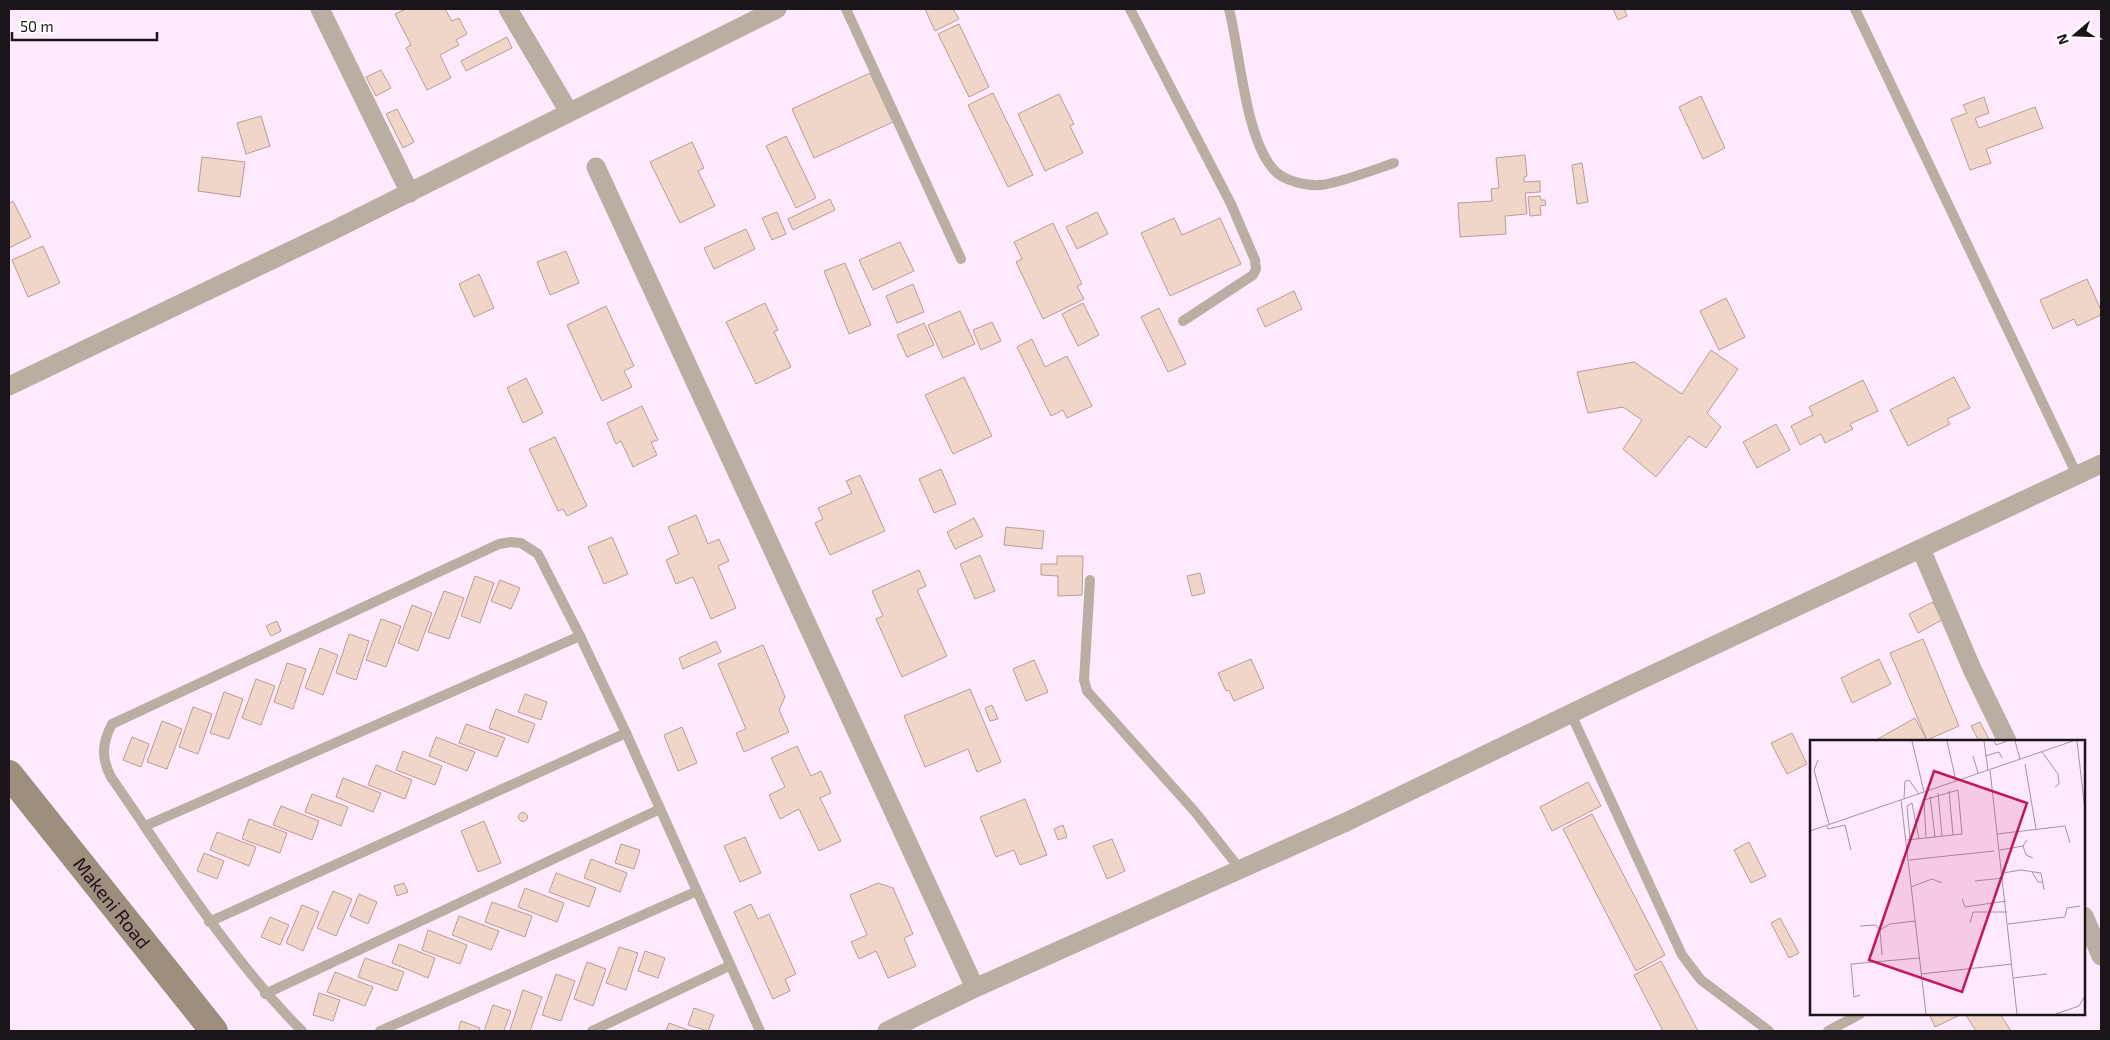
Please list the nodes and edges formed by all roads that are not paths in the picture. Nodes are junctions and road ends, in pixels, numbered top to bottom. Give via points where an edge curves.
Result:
1 (320, 9) edge
2 (508, 9) edge
3 (777, 9) edge
4 (846, 9) edge
5 (1130, 9) edge
6 (1229, 9) edge
7 (1855, 9) edge
8 (569, 112) junction
9 (1394, 163) dead end
10 (596, 168) dead end
11 (410, 193) junction
12 (961, 259) dead end
13 (1183, 321) dead end
14 (9, 386) edge
15 (2101, 464) edge
16 (2077, 475) junction
17 (1921, 549) junction
18 (1090, 580) dead end
19 (580, 636) junction
20 (1571, 714) junction
21 (626, 733) junction
22 (2007, 740) edge
23 (13, 787) edge
24 (660, 809) junction
25 (144, 826) junction
26 (1240, 869) junction
27 (695, 892) junction
28 (2085, 918) edge
29 (209, 922) junction
30 (2101, 956) edge
31 (729, 966) junction
32 (975, 988) junction
33 (265, 994) junction
34 (1858, 1015) edge
35 (214, 1031) edge
36 (302, 1031) edge
37 (380, 1031) edge
38 (592, 1031) edge
39 (760, 1031) edge
40 (887, 1031) edge
41 (1769, 1031) edge
42 (1828, 1031) edge

1 - 11 street
2 - 8 street
3 - 8 street
4 - 12 lane
5 - 13 lane via 1231,204 1255,260 1253,275
6 - 9 lane via 1251,121 1259,145 1274,171 1293,182 1321,185
7 - 16 lane
8 - 11 street
10 - 32 street
11 - 14 street
15 - 16 street
16 - 17 street
17 - 20 street
17 - 22 street
18 - 26 lane via 1084,680 1088,691 1196,813
19 - 21 lane
19 - 25 lane
19 - 25 lane via 538,554 521,543 499,544 112,724 104,740 105,766
20 - 26 street
20 - 41 lane via 1682,955 1701,980
21 - 24 lane
21 - 29 lane
23 - 35 main road, Makeni Road
24 - 27 lane
24 - 33 lane
25 - 29 lane
26 - 32 street
27 - 31 lane
27 - 37 lane
28 - 30 street
29 - 33 lane
31 - 38 lane
31 - 39 lane
32 - 40 street
33 - 36 lane
34 - 42 lane

